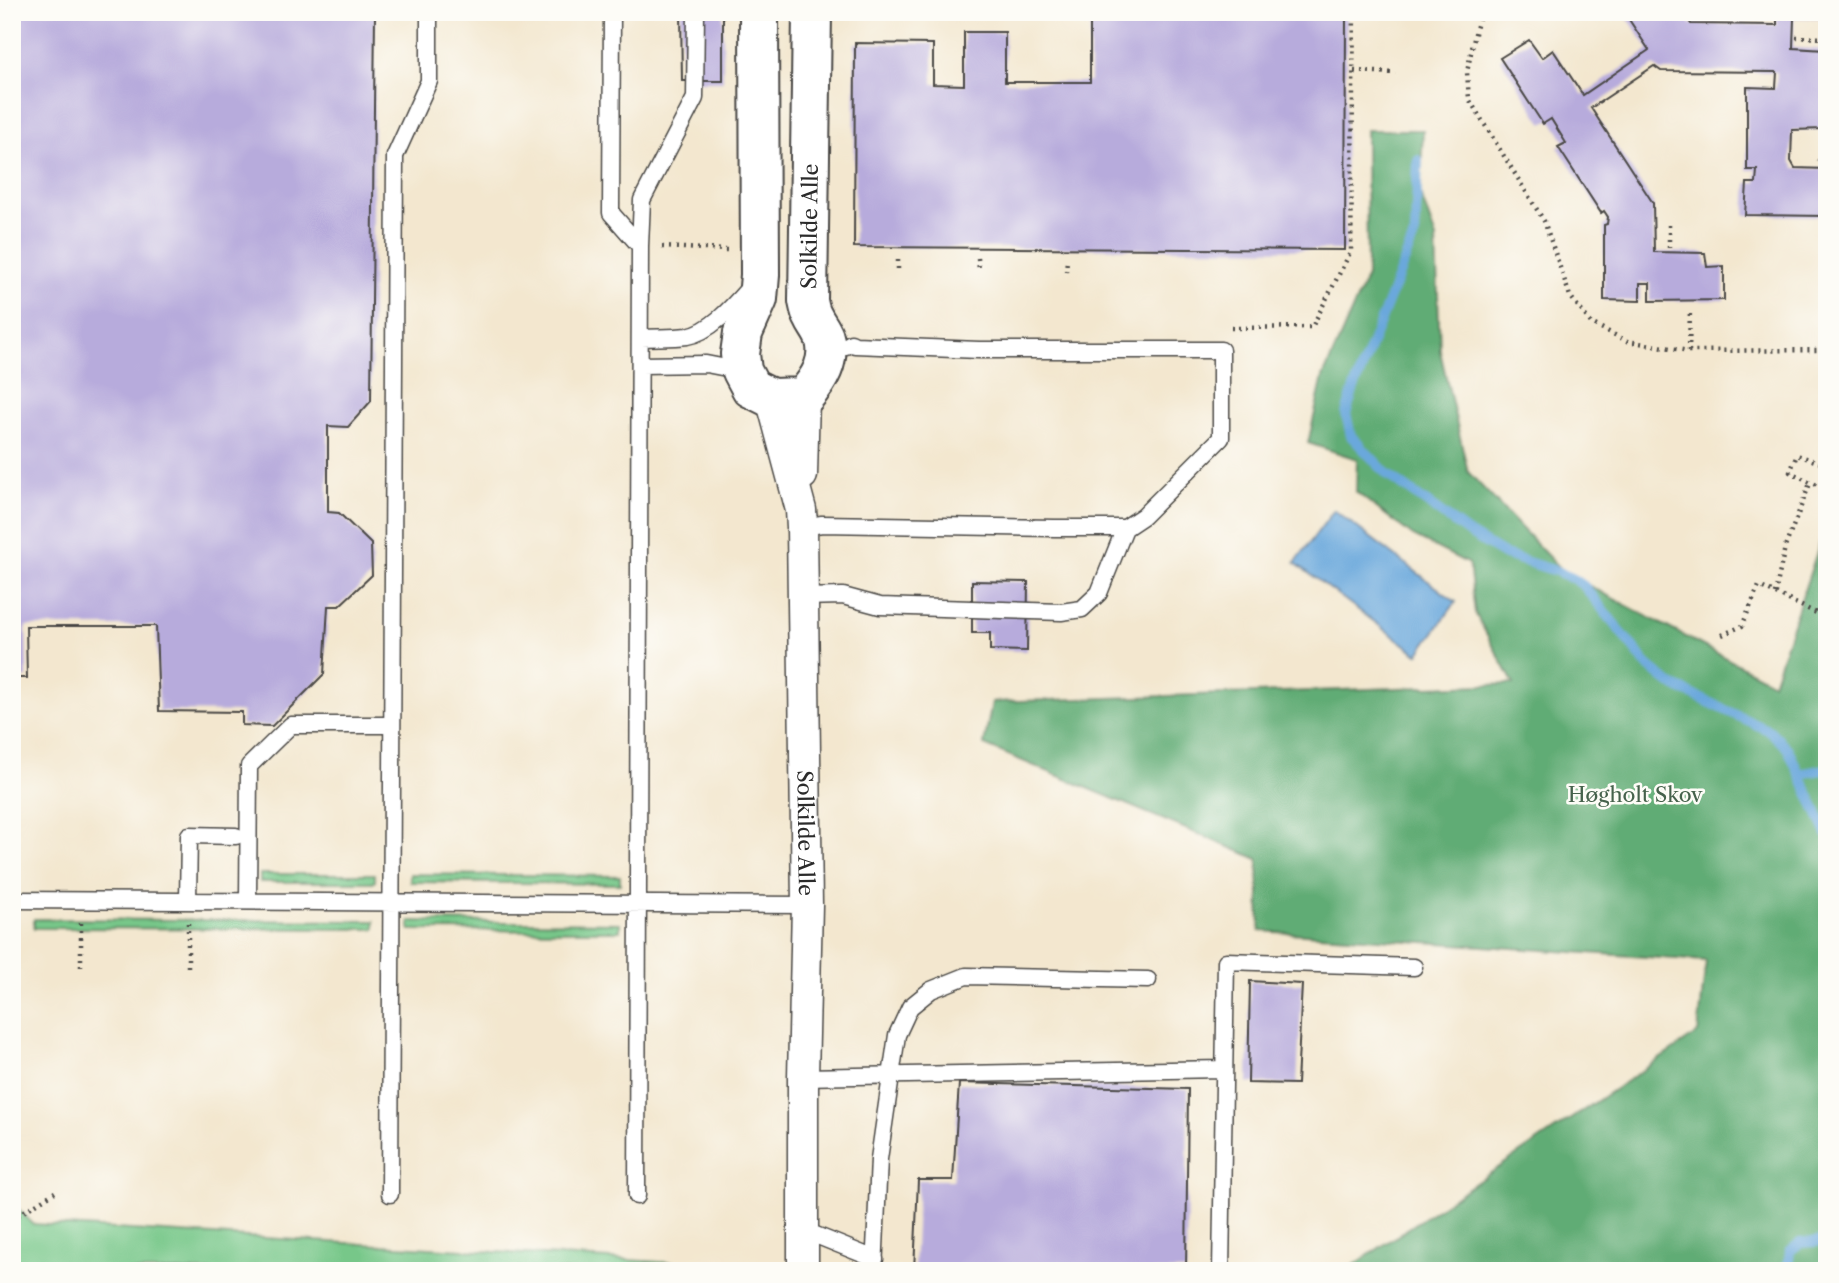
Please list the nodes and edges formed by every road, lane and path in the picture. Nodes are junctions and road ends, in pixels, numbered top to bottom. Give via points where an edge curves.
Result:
1 (429, 12) edge
2 (612, 12) edge
3 (695, 12) edge
4 (759, 12) edge
5 (812, 12) edge
6 (1354, 12) edge
7 (1481, 12) edge
8 (1796, 37) dead end
9 (1827, 38) edge
10 (1353, 71) junction
11 (1396, 73) dead end
12 (1827, 138) edge
13 (1819, 161) dead end
14 (1669, 224) dead end
15 (640, 246) junction
16 (1669, 248) dead end
17 (898, 257) dead end
18 (978, 258) dead end
19 (1067, 260) dead end
20 (748, 263) junction
21 (898, 268) dead end
22 (979, 270) dead end
23 (1066, 272) dead end
24 (1690, 309) dead end
25 (1223, 328) dead end
26 (641, 338) junction
27 (827, 348) junction
28 (1827, 350) edge
29 (1689, 351) junction
30 (641, 365) junction
31 (742, 371) junction
32 (788, 398) junction
33 (1827, 452) edge
34 (1825, 464) edge
35 (1811, 481) junction
36 (1827, 491) edge
37 (801, 519) junction
38 (1125, 527) junction
39 (1775, 594) junction
40 (803, 597) junction
41 (1827, 618) edge
42 (1722, 635) dead end
43 (392, 726) junction
44 (236, 836) dead end
45 (12, 900) edge
46 (82, 900) junction
47 (188, 901) junction
48 (248, 901) junction
49 (391, 902) junction
50 (639, 904) junction
51 (807, 905) junction
52 (81, 967) dead end
53 (188, 967) dead end
54 (1414, 967) dead end
55 (1148, 981) dead end
56 (1223, 1069) junction
57 (892, 1076) junction
58 (803, 1077) junction
59 (55, 1192) dead end
60 (390, 1194) dead end
61 (637, 1196) dead end
62 (12, 1219) edge
63 (803, 1230) junction
64 (874, 1265) edge
65 (803, 1271) edge
66 (1221, 1271) edge

1 - 43 lane via 429,81 395,156
2 - 15 lane via 611,214
3 - 15 lane via 695,98 642,200
4 - 20 street
5 - 27 street, Solkilde Alle via 808,301
6 - 10 path
7 - 29 path via 1467,72 1469,99 1544,220 1570,296 1591,323 1627,341
8 - 9 path
10 - 11 path
10 - 25 path via 1351,251 1312,327
12 - 13 path
14 - 16 path
15 - 20 path
15 - 26 lane
17 - 21 path
18 - 22 path
19 - 23 path
20 - 26 lane via 731,308 711,324 689,336
20 - 31 street via 758,299 743,333
24 - 29 path
26 - 30 lane
27 - 32 street via 824,369 814,384
27 - 38 lane via 851,344 979,350 1221,350 1221,438 1143,516
28 - 29 path
30 - 31 lane via 706,364
30 - 50 lane
31 - 32 street via 751,388
32 - 37 street, Solkilde Alle
33 - 34 path
34 - 35 path via 1797,455 1790,472
35 - 36 path
35 - 39 path via 1785,547
37 - 38 lane via 822,524
37 - 40 street, Solkilde Alle
38 - 40 lane via 1100,593 1083,609 880,606 843,596
39 - 41 path
39 - 42 path via 1759,586 1742,626
40 - 51 street, Solkilde Alle
43 - 48 lane via 291,725 249,766
43 - 49 lane
44 - 47 lane via 189,835
45 - 46 lane
46 - 47 lane
46 - 52 path
47 - 48 lane
47 - 53 path
48 - 49 lane
49 - 50 lane
49 - 60 lane
50 - 51 lane
50 - 61 lane
51 - 58 street, Solkilde Alle
54 - 56 lane via 1226,961
55 - 57 lane via 966,976 931,990 910,1007 897,1035
56 - 57 lane
56 - 66 lane
57 - 58 lane
57 - 64 lane via 879,1160
58 - 63 street, Solkilde Alle
59 - 62 path
63 - 64 lane
63 - 65 street, Solkilde Alle

